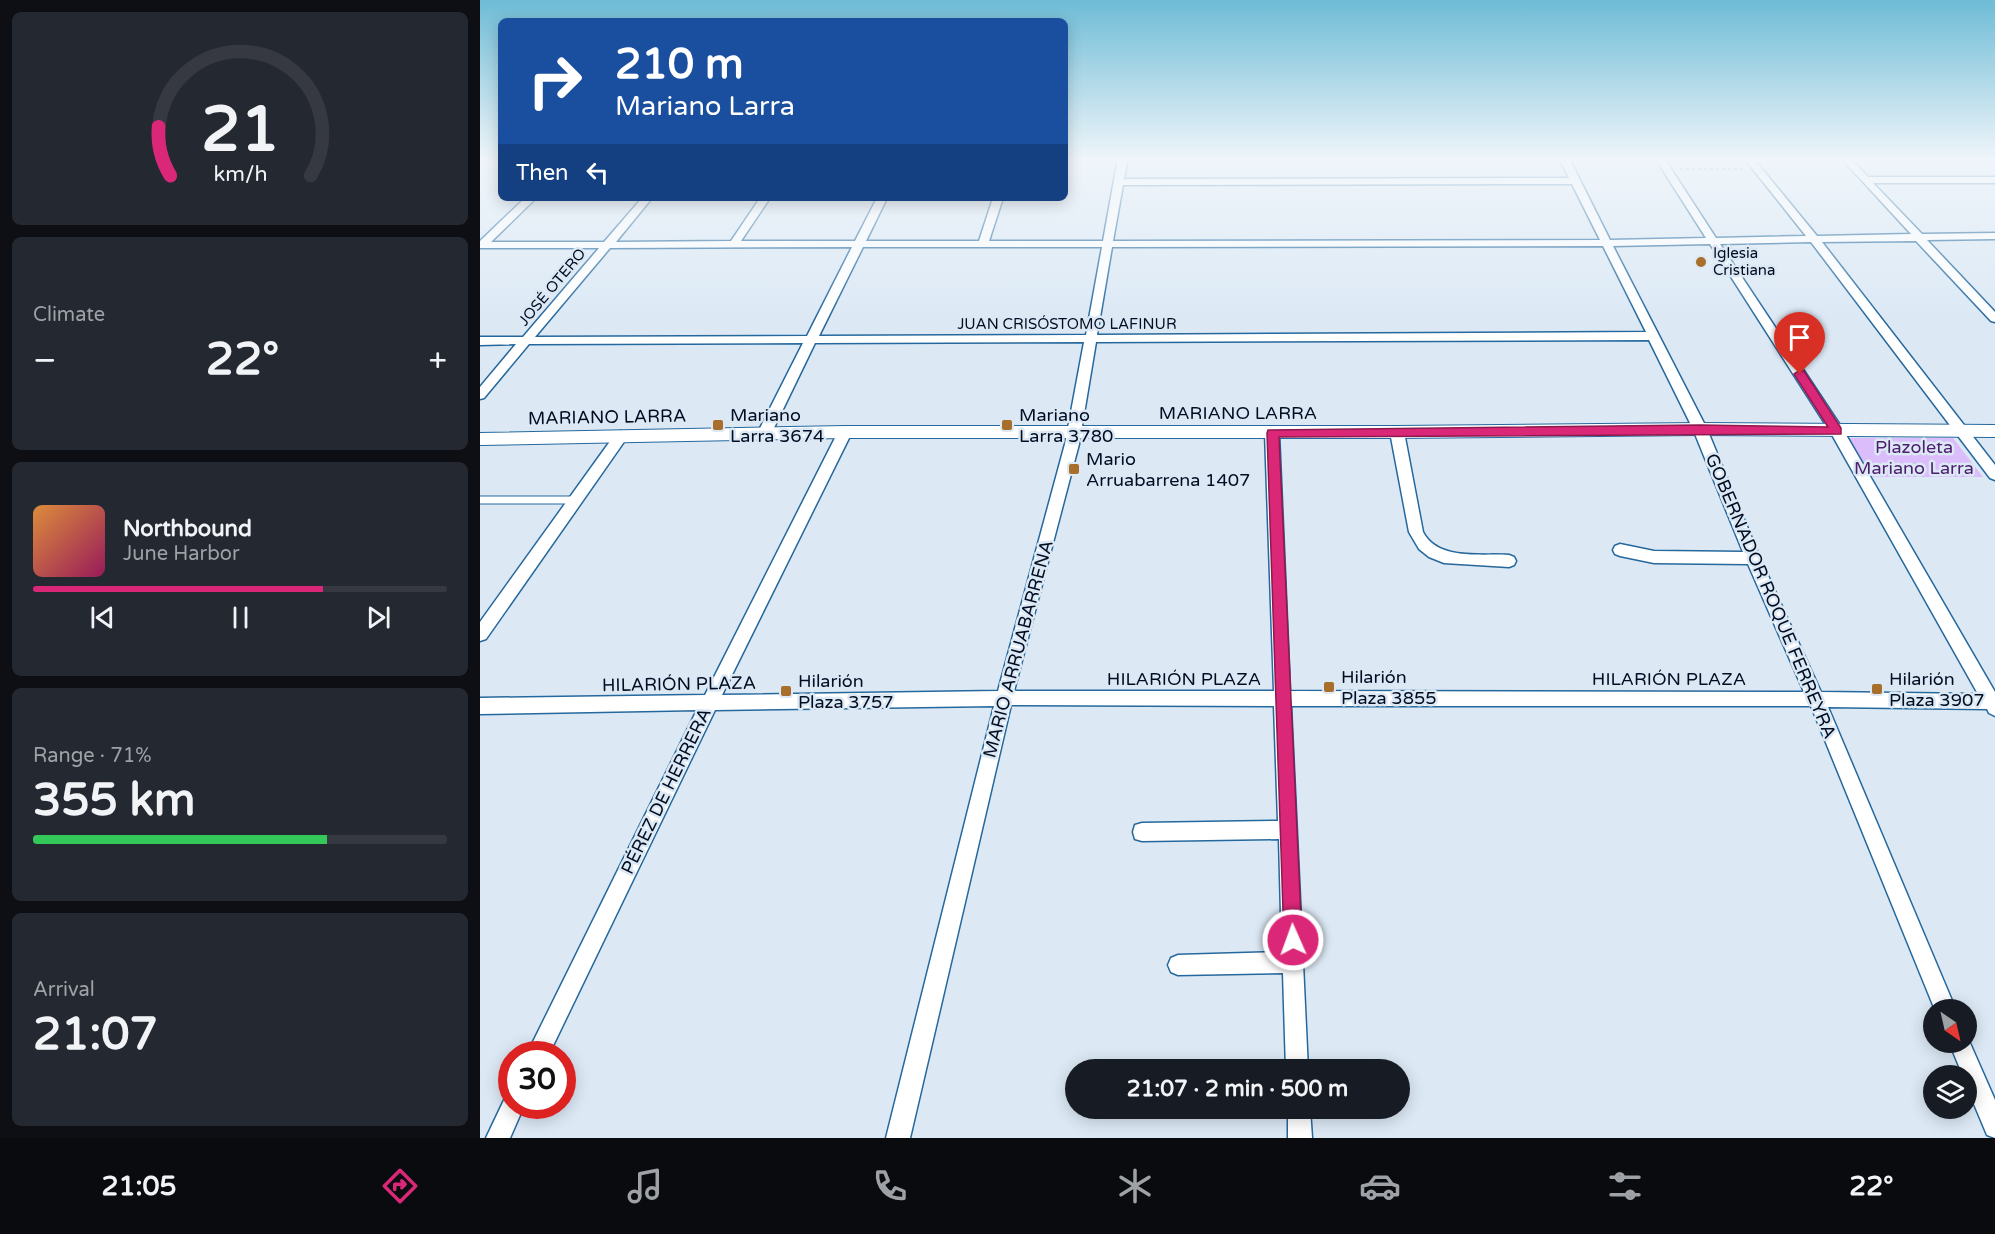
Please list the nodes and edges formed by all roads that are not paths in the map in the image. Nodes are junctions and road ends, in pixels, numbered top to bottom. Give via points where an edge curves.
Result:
1 (517, 211) edge
2 (636, 211) edge
3 (756, 211) edge
4 (875, 211) edge
5 (994, 211) edge
6 (1113, 211) edge
7 (1591, 211) edge
8 (1694, 211) edge
9 (1791, 211) edge
10 (1894, 211) edge
11 (1917, 236) junction
12 (1995, 236) edge
13 (1814, 239) junction
14 (1713, 240) junction
15 (1607, 243) junction
16 (734, 244) junction
17 (858, 244) junction
18 (983, 244) junction
19 (1106, 244) junction
20 (481, 245) edge
21 (606, 246) junction
22 (1976, 299) junction
23 (1995, 299) edge
24 (1995, 319) edge
25 (1654, 336) junction
26 (813, 339) junction
27 (1089, 339) junction
28 (480, 340) edge
29 (526, 340) junction
30 (480, 395) edge
31 (1700, 429) junction
32 (1074, 431) junction
33 (1837, 431) junction
34 (1964, 431) junction
35 (1995, 431) edge
36 (765, 432) junction
37 (845, 432) junction
38 (1397, 432) junction
39 (1272, 433) junction
40 (621, 436) junction
41 (480, 439) edge
42 (1995, 475) edge
43 (480, 500) edge
44 (578, 500) junction
45 (1620, 550) dead end
46 (1753, 558) junction
47 (1509, 561) dead end
48 (480, 634) edge
49 (1004, 698) junction
50 (1282, 699) junction
51 (1816, 699) junction
52 (709, 704) junction
53 (1994, 704) edge
54 (480, 706) edge
55 (1289, 830) junction
56 (1142, 831) dead end
57 (1294, 962) junction
58 (1178, 965) dead end
59 (1941, 999) edge
60 (544, 1041) edge
61 (1965, 1053) edge
62 (1297, 1059) edge
63 (507, 1119) edge
64 (1299, 1119) edge
65 (1995, 1127) edge
66 (498, 1138) edge
67 (898, 1138) edge
68 (1299, 1138) edge

1 - 20 street
2 - 21 street, JOSÉ OTERO
3 - 16 street
4 - 17 street
5 - 18 street
6 - 19 street, MARIO ARRUABARRENA
7 - 15 street, GOBERNADOR ROQUE FERREYRA
8 - 14 street
9 - 13 street
10 - 11 street
11 - 12 street
11 - 13 street
11 - 22 street
13 - 14 street
13 - 34 street
14 - 15 street
14 - 33 street
15 - 19 street
15 - 25 street, GOBERNADOR ROQUE FERREYRA
16 - 17 street
16 - 21 street
17 - 18 street
17 - 26 street
18 - 19 street
19 - 27 street, MARIO ARRUABARRENA
20 - 21 street
21 - 29 street, JOSÉ OTERO
22 - 23 street
22 - 24 street
25 - 27 street, JUAN CRISÓSTOMO LAFINUR
25 - 31 street, GOBERNADOR ROQUE FERREYRA
26 - 27 street, JUAN CRISÓSTOMO LAFINUR
26 - 29 street, JUAN CRISÓSTOMO LAFINUR
26 - 36 street
27 - 32 street, MARIO ARRUABARRENA
28 - 29 street, JUAN CRISÓSTOMO LAFINUR
29 - 30 street, JOSÉ OTERO
31 - 33 main road, MARIANO LARRA
31 - 38 main road, MARIANO LARRA
31 - 46 street, GOBERNADOR ROQUE FERREYRA
32 - 37 main road, MARIANO LARRA
32 - 39 main road, MARIANO LARRA
32 - 49 street, MARIO ARRUABARRENA
33 - 34 main road, MARIANO LARRA
33 - 53 street
34 - 35 main road, MARIANO LARRA
34 - 42 street
36 - 37 main road, MARIANO LARRA
36 - 40 main road, MARIANO LARRA
37 - 52 street, PÉREZ DE HERRERA
38 - 39 main road, MARIANO LARRA
38 - 47 street via 1420,541 1435,555
39 - 50 street
40 - 41 main road, MARIANO LARRA
40 - 44 street
43 - 44 lane
44 - 48 street
45 - 46 street via 1654,557
46 - 51 street, GOBERNADOR ROQUE FERREYRA
49 - 50 street, HILARIÓN PLAZA
49 - 52 street, HILARIÓN PLAZA
49 - 67 street, MARIO ARRUABARRENA
50 - 51 street, HILARIÓN PLAZA
50 - 55 street
51 - 53 street, HILARIÓN PLAZA
51 - 59 street, GOBERNADOR ROQUE FERREYRA
52 - 54 street, HILARIÓN PLAZA
52 - 60 street, PÉREZ DE HERRERA
55 - 56 street
55 - 57 street
57 - 58 street
57 - 62 street
61 - 65 street
63 - 66 street
64 - 68 street

